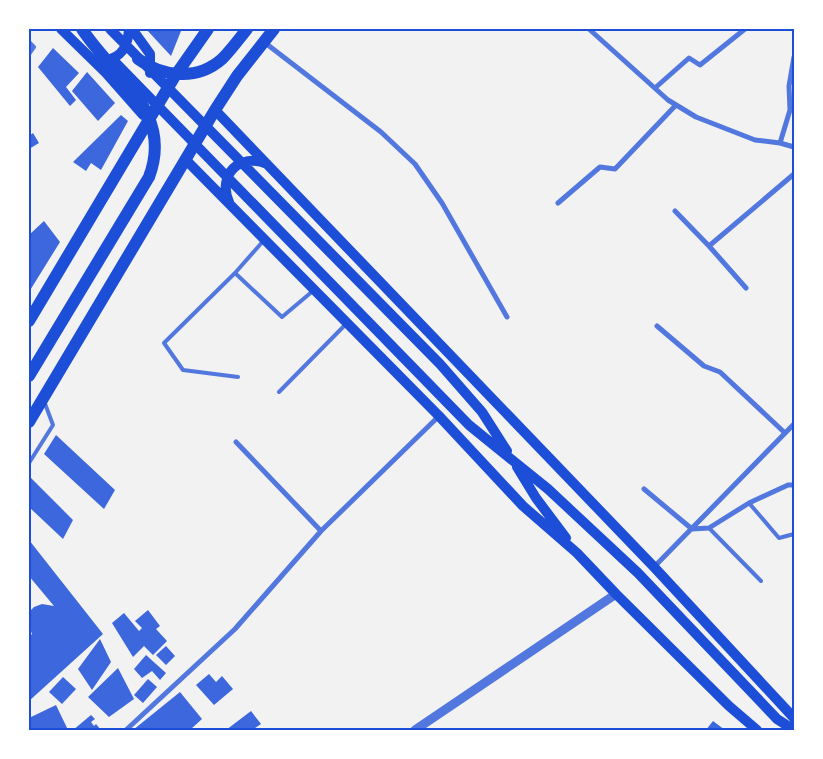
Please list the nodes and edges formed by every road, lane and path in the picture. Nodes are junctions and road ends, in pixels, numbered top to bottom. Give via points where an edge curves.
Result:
1 (62, 29) edge
2 (83, 29) edge
3 (110, 29) edge
4 (131, 29) edge
5 (208, 29) edge
6 (247, 29) edge
7 (274, 29) edge
8 (589, 29) edge
9 (600, 29) edge
10 (746, 29) edge
11 (594, 34) junction
12 (263, 41) junction
13 (29, 42) edge
14 (29, 54) edge
15 (794, 57) edge
16 (90, 58) junction
17 (138, 59) junction
18 (175, 76) junction
19 (656, 88) junction
20 (676, 105) junction
21 (215, 110) junction
22 (149, 121) junction
23 (780, 143) junction
24 (794, 147) edge
25 (186, 160) junction
26 (268, 165) junction
27 (794, 174) edge
28 (558, 203) dead end
29 (233, 208) junction
30 (675, 211) dead end
31 (264, 240) junction
32 (710, 246) junction
33 (235, 273) junction
34 (746, 288) dead end
35 (315, 290) junction
36 (507, 317) dead end
37 (29, 321) edge
38 (347, 323) junction
39 (657, 326) dead end
40 (29, 376) edge
41 (238, 377) dead end
42 (278, 392) dead end
43 (43, 398) junction
44 (438, 416) junction
45 (29, 422) edge
46 (794, 424) edge
47 (785, 433) junction
48 (236, 442) dead end
49 (29, 463) edge
50 (794, 485) edge
51 (644, 489) dead end
52 (749, 503) junction
53 (709, 528) junction
54 (692, 529) junction
55 (321, 531) junction
56 (794, 534) edge
57 (577, 552) junction
58 (654, 567) junction
59 (761, 581) dead end
60 (616, 594) junction
61 (794, 718) edge
62 (126, 730) edge
63 (415, 730) edge
64 (757, 730) edge
65 (794, 730) edge

1 - 16 main road
2 - 40 main road via 146,109 154,133 155,157 149,177
2 - 65 main road via 469,425 548,489 631,567 777,719
3 - 17 main road
4 - 16 main road via 127,45 120,54 110,60
4 - 18 main road via 150,54 150,73 156,83 166,83
5 - 18 main road
6 - 17 main road via 222,59 191,74 157,70
7 - 12 main road
8 - 11 street
9 - 11 street
10 - 19 street via 700,65 689,58
11 - 19 street
12 - 21 main road
12 - 36 street via 381,132 415,164 442,203
13 - 14 lane via 34,47
15 - 23 street via 789,86 790,110
16 - 22 main road
17 - 57 main road via 440,364 482,412 536,498
18 - 22 main road
19 - 20 street
20 - 23 street via 724,129 755,140
20 - 28 street via 615,169 600,167
21 - 25 main road
21 - 26 main road
22 - 37 main road
23 - 24 street
25 - 29 main road
25 - 43 main road
26 - 29 main road via 254,160 233,169 225,188
26 - 58 main road
27 - 32 street
29 - 31 main road
30 - 32 street
31 - 33 lane
31 - 35 main road
32 - 34 street
33 - 35 lane via 282,317
33 - 41 lane via 164,344 182,370
35 - 38 main road
38 - 42 lane
38 - 44 main road
39 - 47 street via 704,366 720,372
43 - 45 main road
43 - 49 lane via 53,425
44 - 55 street
44 - 57 main road via 523,506
46 - 47 street
47 - 54 street
48 - 55 street
50 - 52 street
51 - 54 street
52 - 53 street
52 - 56 lane via 779,538
53 - 54 street
53 - 59 lane
54 - 58 street
55 - 62 street via 235,629
57 - 60 main road
58 - 61 main road
60 - 63 street
60 - 64 main road

